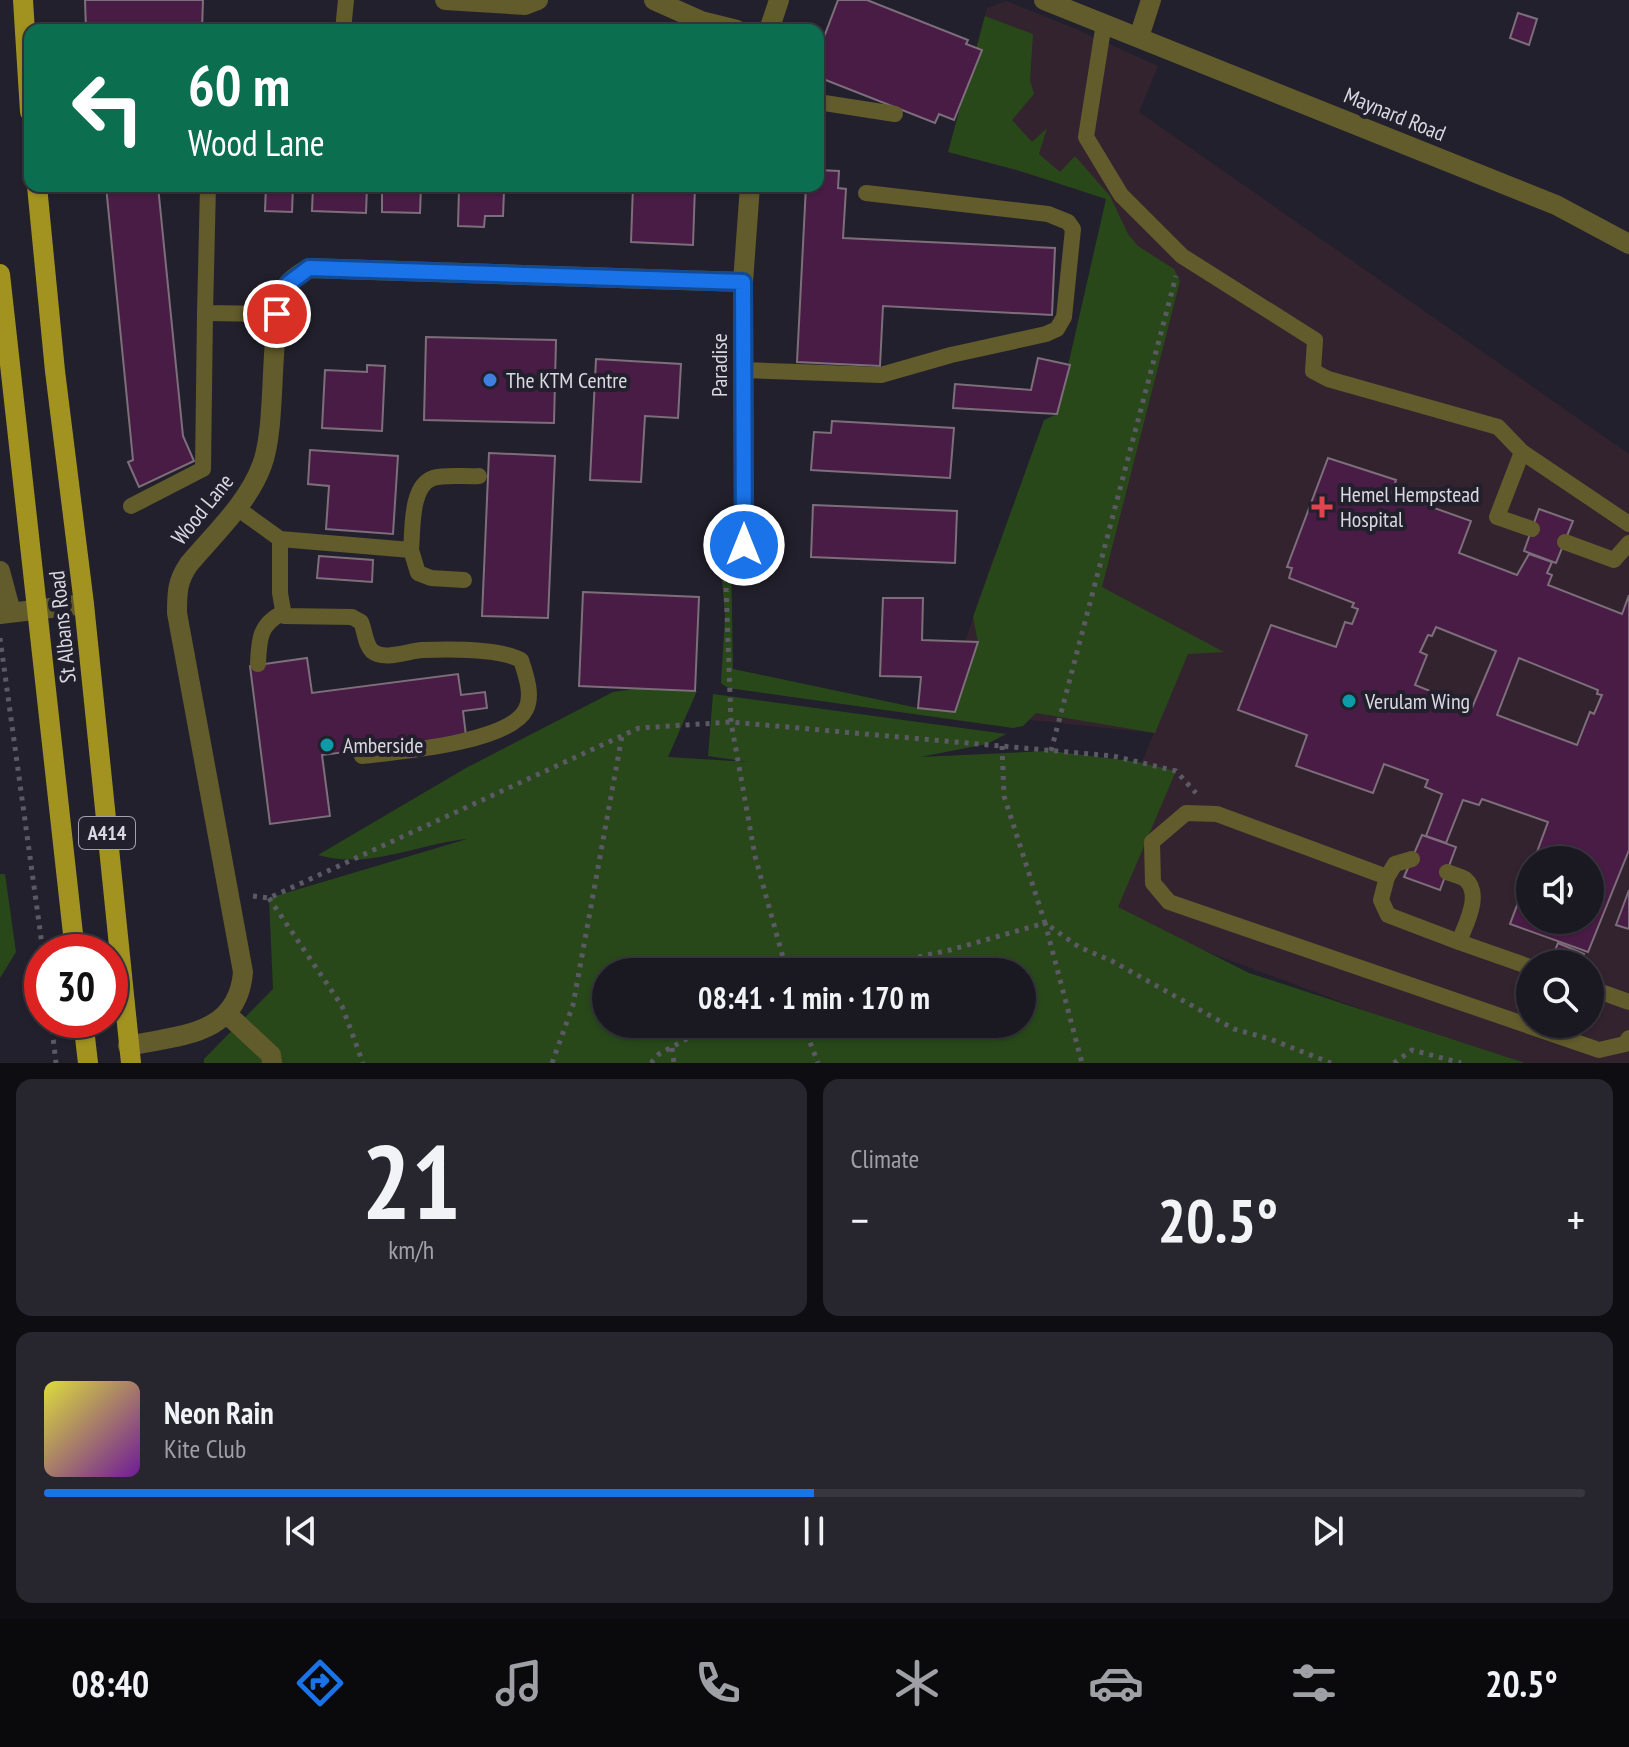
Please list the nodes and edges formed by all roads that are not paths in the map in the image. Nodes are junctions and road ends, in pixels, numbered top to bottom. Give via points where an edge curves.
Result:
1 (23, 0) edge
2 (346, 0) edge
3 (445, 0) edge
4 (538, 0) edge
5 (654, 0) edge
6 (779, 0) edge
7 (1044, 0) edge
8 (1151, 0) edge
9 (474, 1) edge
10 (1104, 23) junction
11 (24, 24) edge
12 (344, 24) edge
13 (713, 24) edge
14 (771, 24) edge
15 (1139, 37) junction
16 (824, 103) edge
17 (895, 114) dead end
18 (38, 192) edge
19 (208, 192) edge
20 (750, 192) edge
21 (866, 193) dead end
22 (1629, 244) edge
23 (0, 274) edge
24 (743, 282) junction
25 (205, 313) junction
26 (277, 314) junction
27 (744, 370) junction
28 (1522, 452) junction
29 (479, 476) dead end
30 (131, 506) dead end
31 (237, 508) junction
32 (1629, 524) edge
33 (1532, 529) dead end
34 (280, 539) junction
35 (1565, 542) dead end
36 (1629, 543) edge
37 (744, 545) road end
38 (411, 550) junction
39 (0, 571) edge
40 (464, 580) dead end
41 (84, 604) junction
42 (36, 609) junction
43 (5, 613) edge
44 (282, 613) junction
45 (258, 664) dead end
46 (362, 756) dead end
47 (1412, 859) dead end
48 (1447, 872) dead end
49 (1387, 877) junction
50 (73, 934) edge
51 (1459, 942) junction
52 (1516, 962) edge
53 (1604, 993) edge
54 (1629, 1002) edge
55 (228, 1015) junction
56 (85, 1038) edge
57 (1629, 1038) edge
58 (130, 1055) edge
59 (88, 1063) edge
60 (272, 1063) edge

1 - 11 main road
2 - 12 lane
3 - 9 street
4 - 9 street via 525,5
5 - 13 street
6 - 14 street
7 - 10 street, Maynard Road
8 - 15 street
10 - 15 street, Maynard Road
10 - 28 lane via 1086,137 1121,195 1182,256 1315,340 1313,371 1498,427
15 - 22 street, Maynard Road via 1556,205
16 - 17 lane
18 - 41 main road, St Albans Road / A414
19 - 25 lane
20 - 24 street, Paradise
21 - 27 lane via 1048,214 1068,222 1073,229 1064,317 1057,329 881,375
23 - 42 main road, St Albans Road / A414
24 - 26 street, Wood Lane via 309,268 289,283
24 - 27 street, Paradise
25 - 26 lane
25 - 30 lane via 203,469
26 - 31 street, Wood Lane via 269,439 254,484
27 - 37 street, Paradise
28 - 32 lane
28 - 33 lane via 1497,517
29 - 38 lane via 433,478 423,486
31 - 34 lane
31 - 55 street, Wood Lane via 189,564 177,588 177,613 243,972
34 - 38 lane
34 - 44 lane
35 - 36 lane via 1614,560
38 - 40 lane via 418,573
39 - 43 street
41 - 42 street
41 - 58 main road, St Albans Road / A414
42 - 43 street
42 - 50 main road, St Albans Road / A414
44 - 45 lane via 263,627
44 - 46 lane via 352,617 361,622 366,642 378,654 452,649 521,660 529,699 516,720 457,744
47 - 49 lane via 1395,864
48 - 51 lane via 1465,879 1473,890
49 - 51 lane via 1381,900 1388,915
49 - 57 lane via 1217,814 1186,813 1152,842 1153,883 1169,902 1599,1050 1625,1044
51 - 52 lane
53 - 54 lane
55 - 58 street via 212,1026
55 - 60 street via 271,1055
56 - 59 main road

